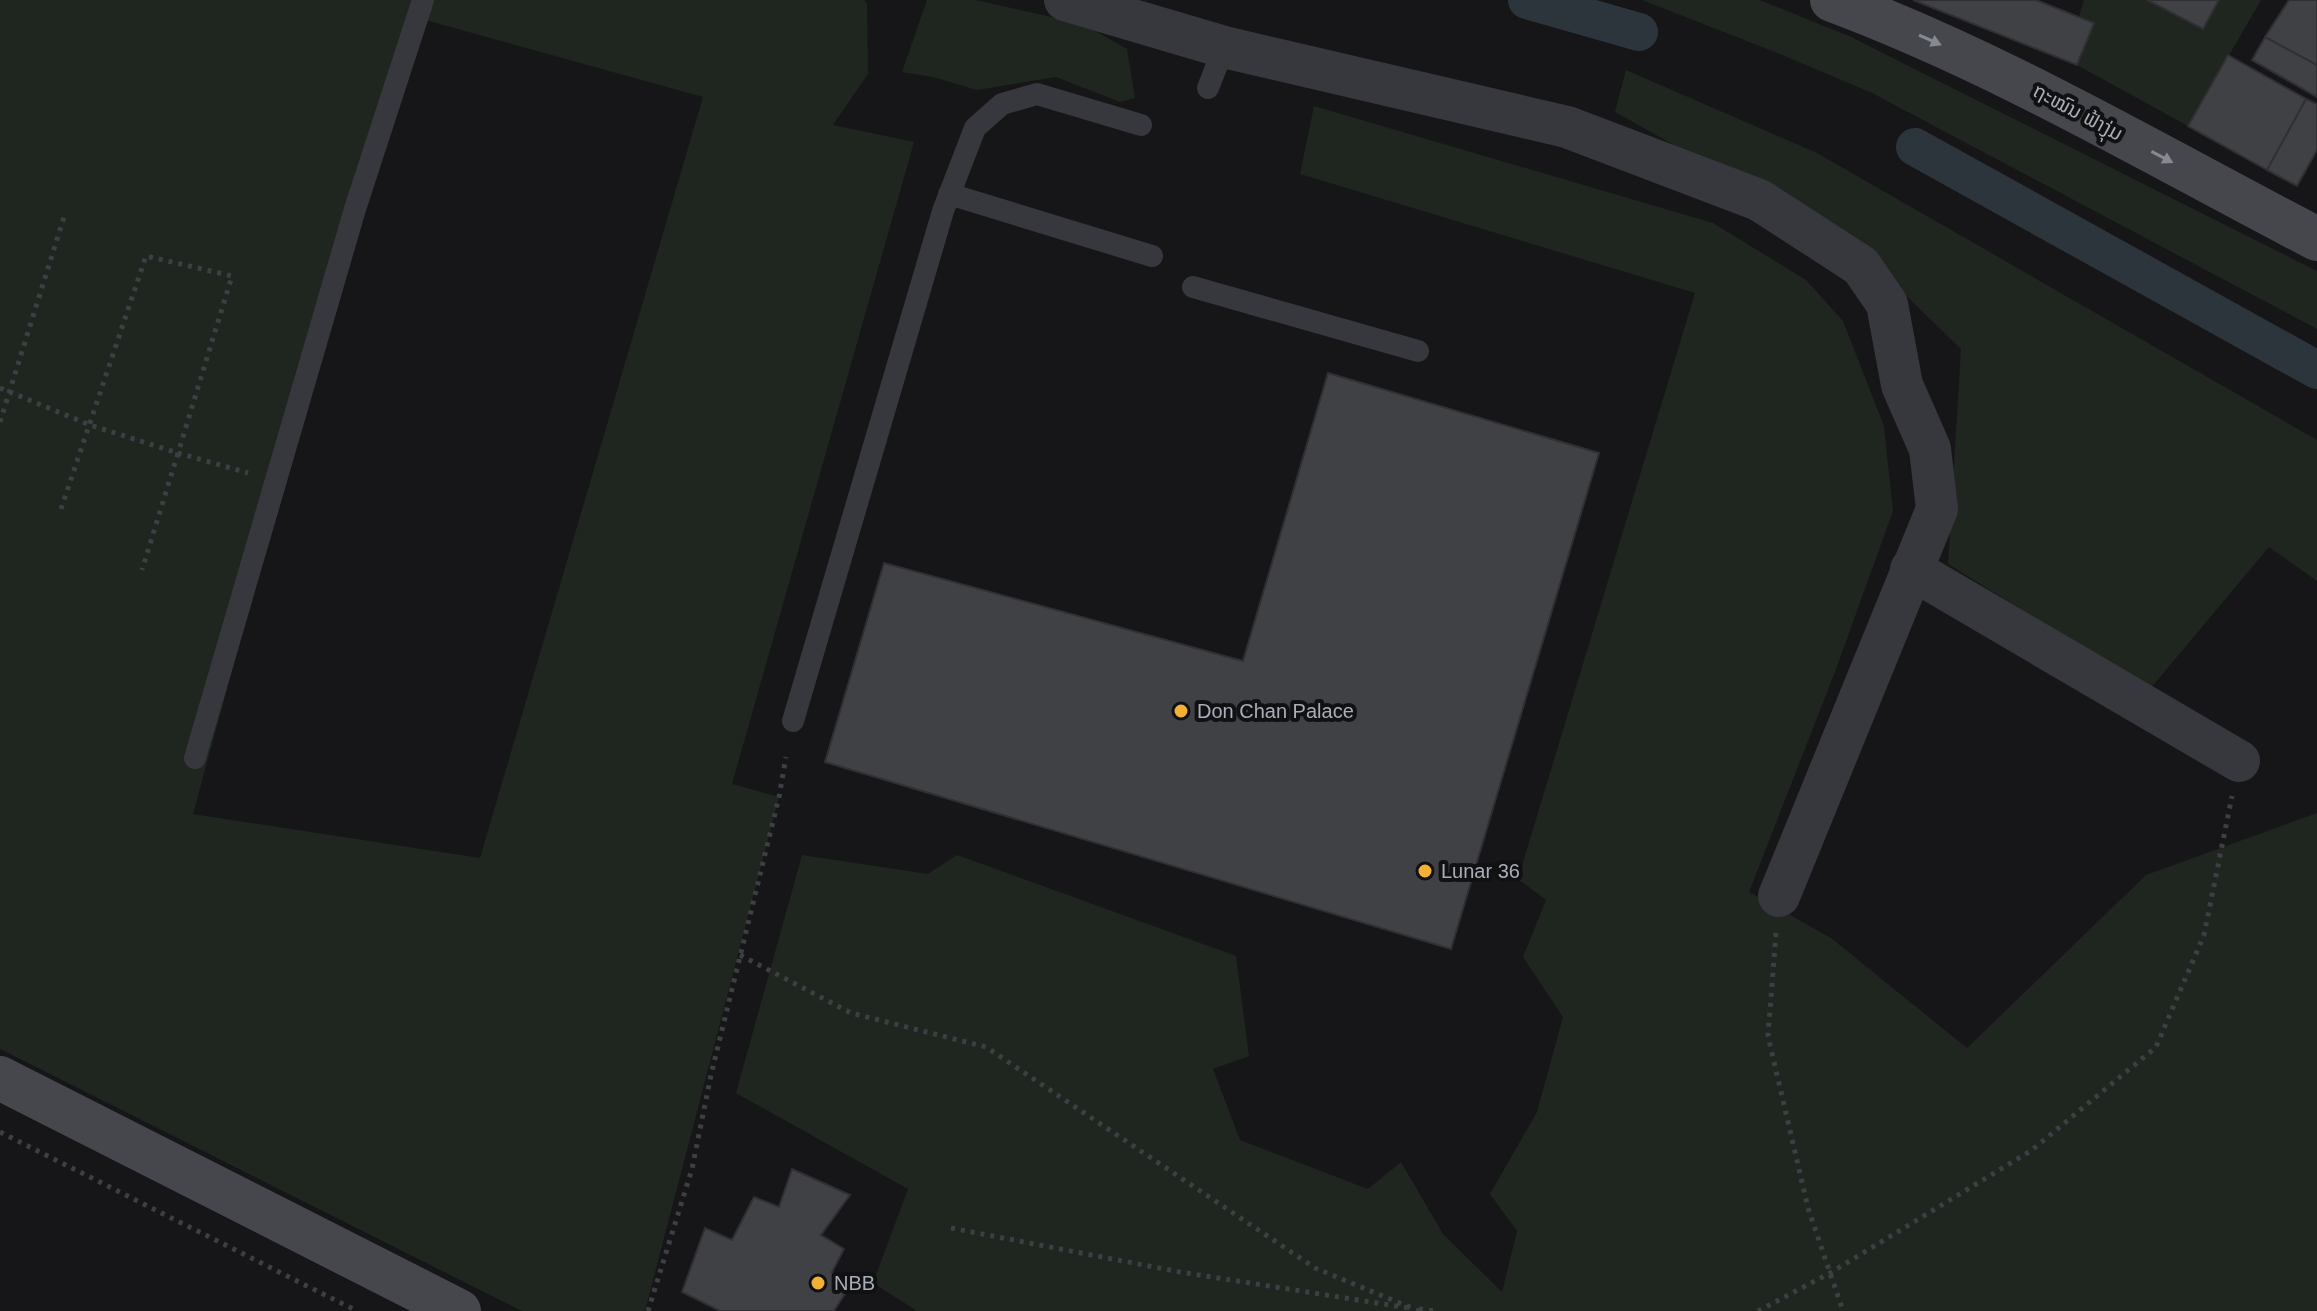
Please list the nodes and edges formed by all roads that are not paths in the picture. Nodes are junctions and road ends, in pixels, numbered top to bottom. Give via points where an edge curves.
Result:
1 (423, 0) edge
2 (1065, 0) edge
3 (1832, 0) edge
4 (1890, 10) edge
5 (1224, 47) junction
6 (1208, 88) dead end
7 (1141, 125) dead end
8 (949, 194) junction
9 (2317, 239) edge
10 (1152, 256) dead end
11 (1193, 287) dead end
12 (1418, 351) dead end
13 (1911, 569) junction
14 (793, 721) dead end
15 (195, 758) dead end
16 (2239, 761) road end
17 (1779, 896) road end
18 (0, 1078) edge
19 (459, 1311) edge

1 - 15 lane via 355,209
2 - 5 street
3 - 4 street, ຖະໝົນ ຟ້າງຸ່ມ
4 -> 9 street, ຖະໝົນ ຟ້າງຸ່ມ
5 - 6 lane
5 - 13 street via 1567,127 1759,200 1861,266 1887,304 1902,385 1930,449 1937,509
7 - 8 lane via 1037,94 1002,104 975,128
8 - 10 lane
8 - 14 lane
11 - 12 lane
13 - 16 street
13 - 17 street
18 - 19 street

